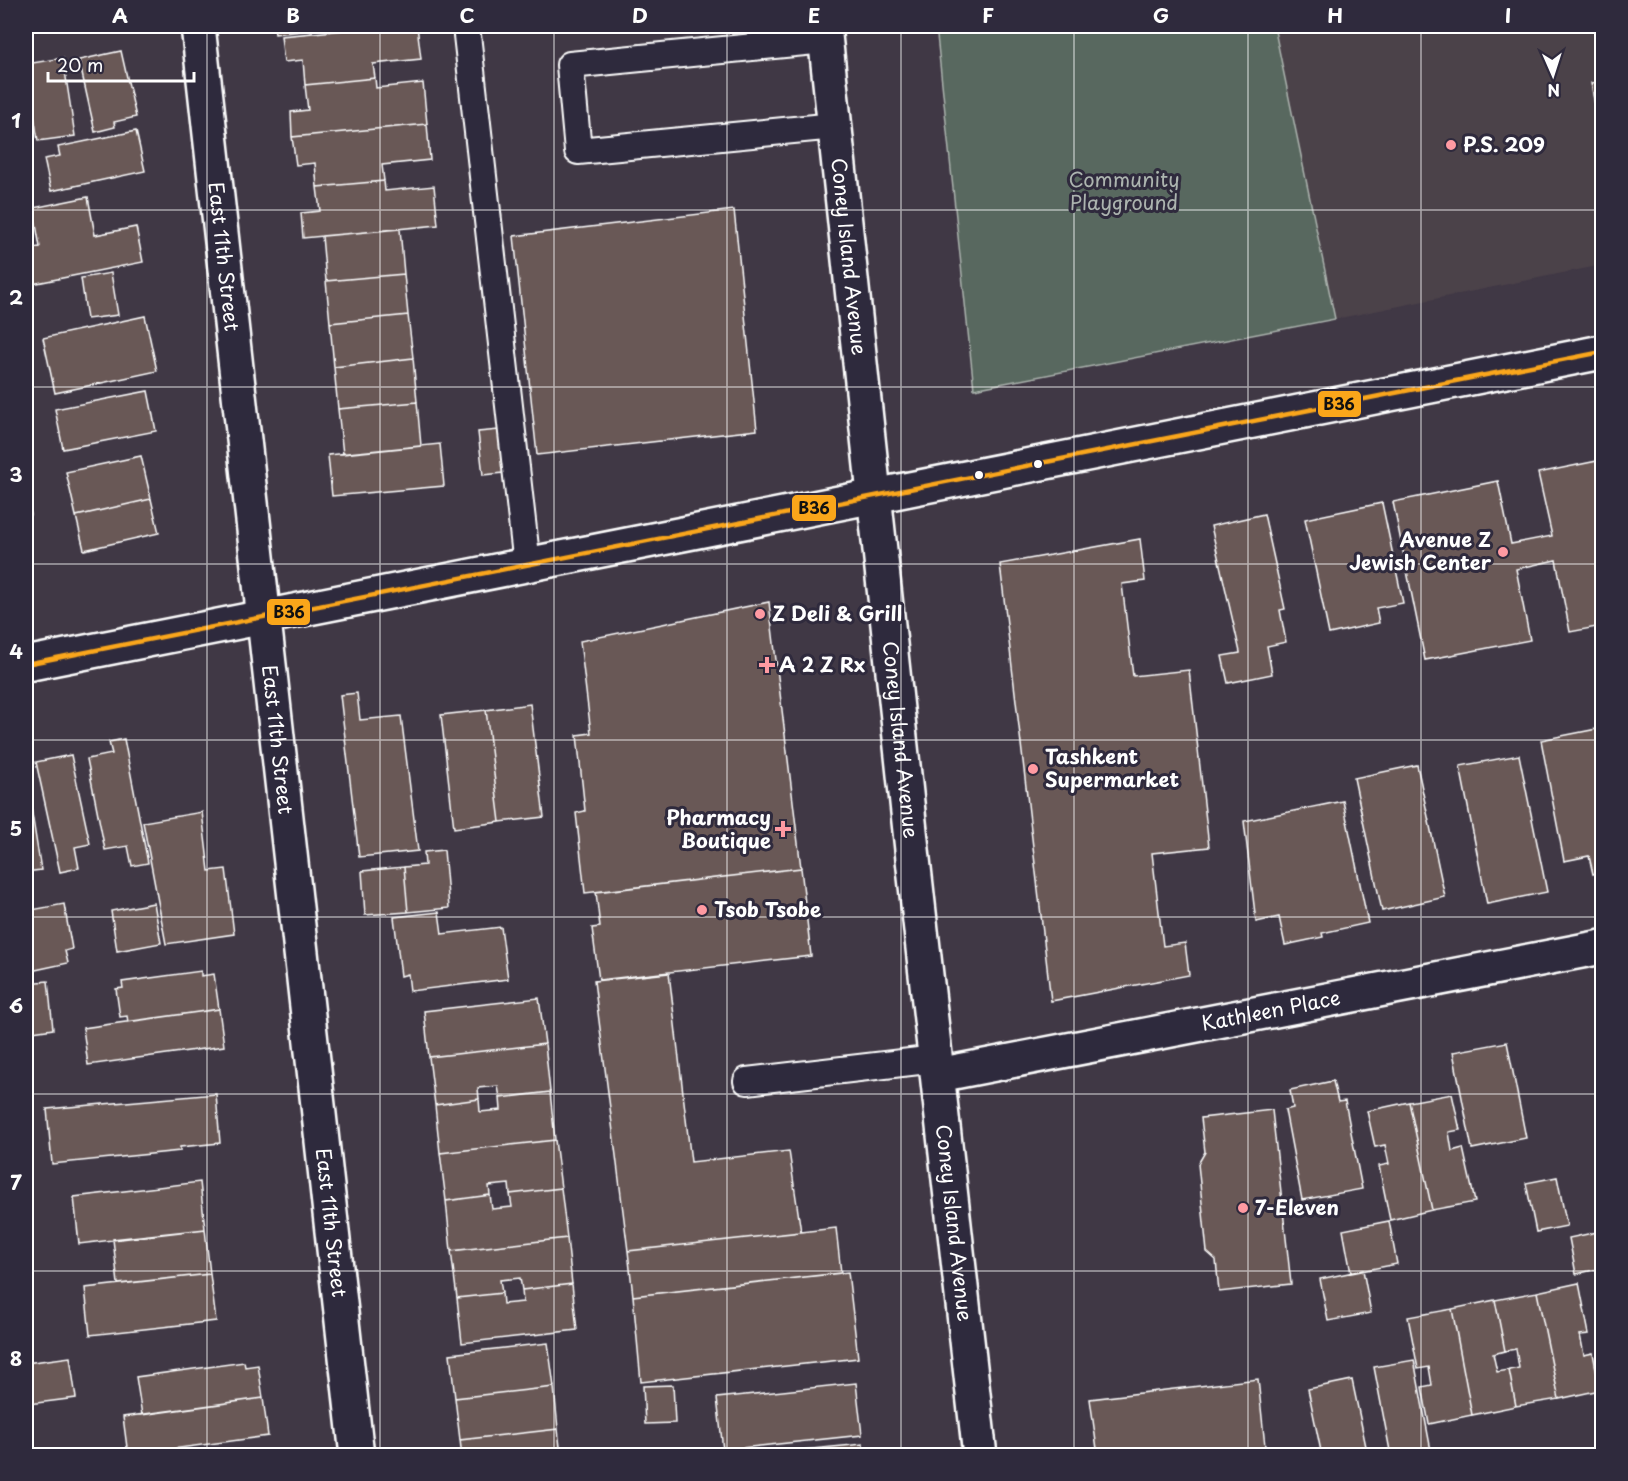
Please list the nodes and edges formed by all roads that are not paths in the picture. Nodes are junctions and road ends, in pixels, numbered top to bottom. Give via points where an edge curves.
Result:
1 (198, 26) edge
2 (825, 33) edge
3 (467, 34) dead end
4 (835, 126) junction
5 (1602, 352) edge
6 (874, 496) junction
7 (527, 565) junction
8 (264, 617) junction
9 (26, 664) edge
10 (1602, 947) edge
11 (937, 1067) junction
12 (747, 1081) dead end
13 (357, 1455) edge
14 (980, 1455) edge

1 - 8 street, East 11th Street
2 - 4 street, Coney Island Avenue
2 - 4 lane via 570,64 578,151
3 - 7 lane
4 - 6 street, Coney Island Avenue
5 - 6 street
6 - 7 street
6 - 11 street, Coney Island Avenue
7 - 8 street
8 - 9 street
8 - 13 street, East 11th Street
10 - 11 street, Kathleen Place
11 - 12 lane
11 - 14 street, Coney Island Avenue

